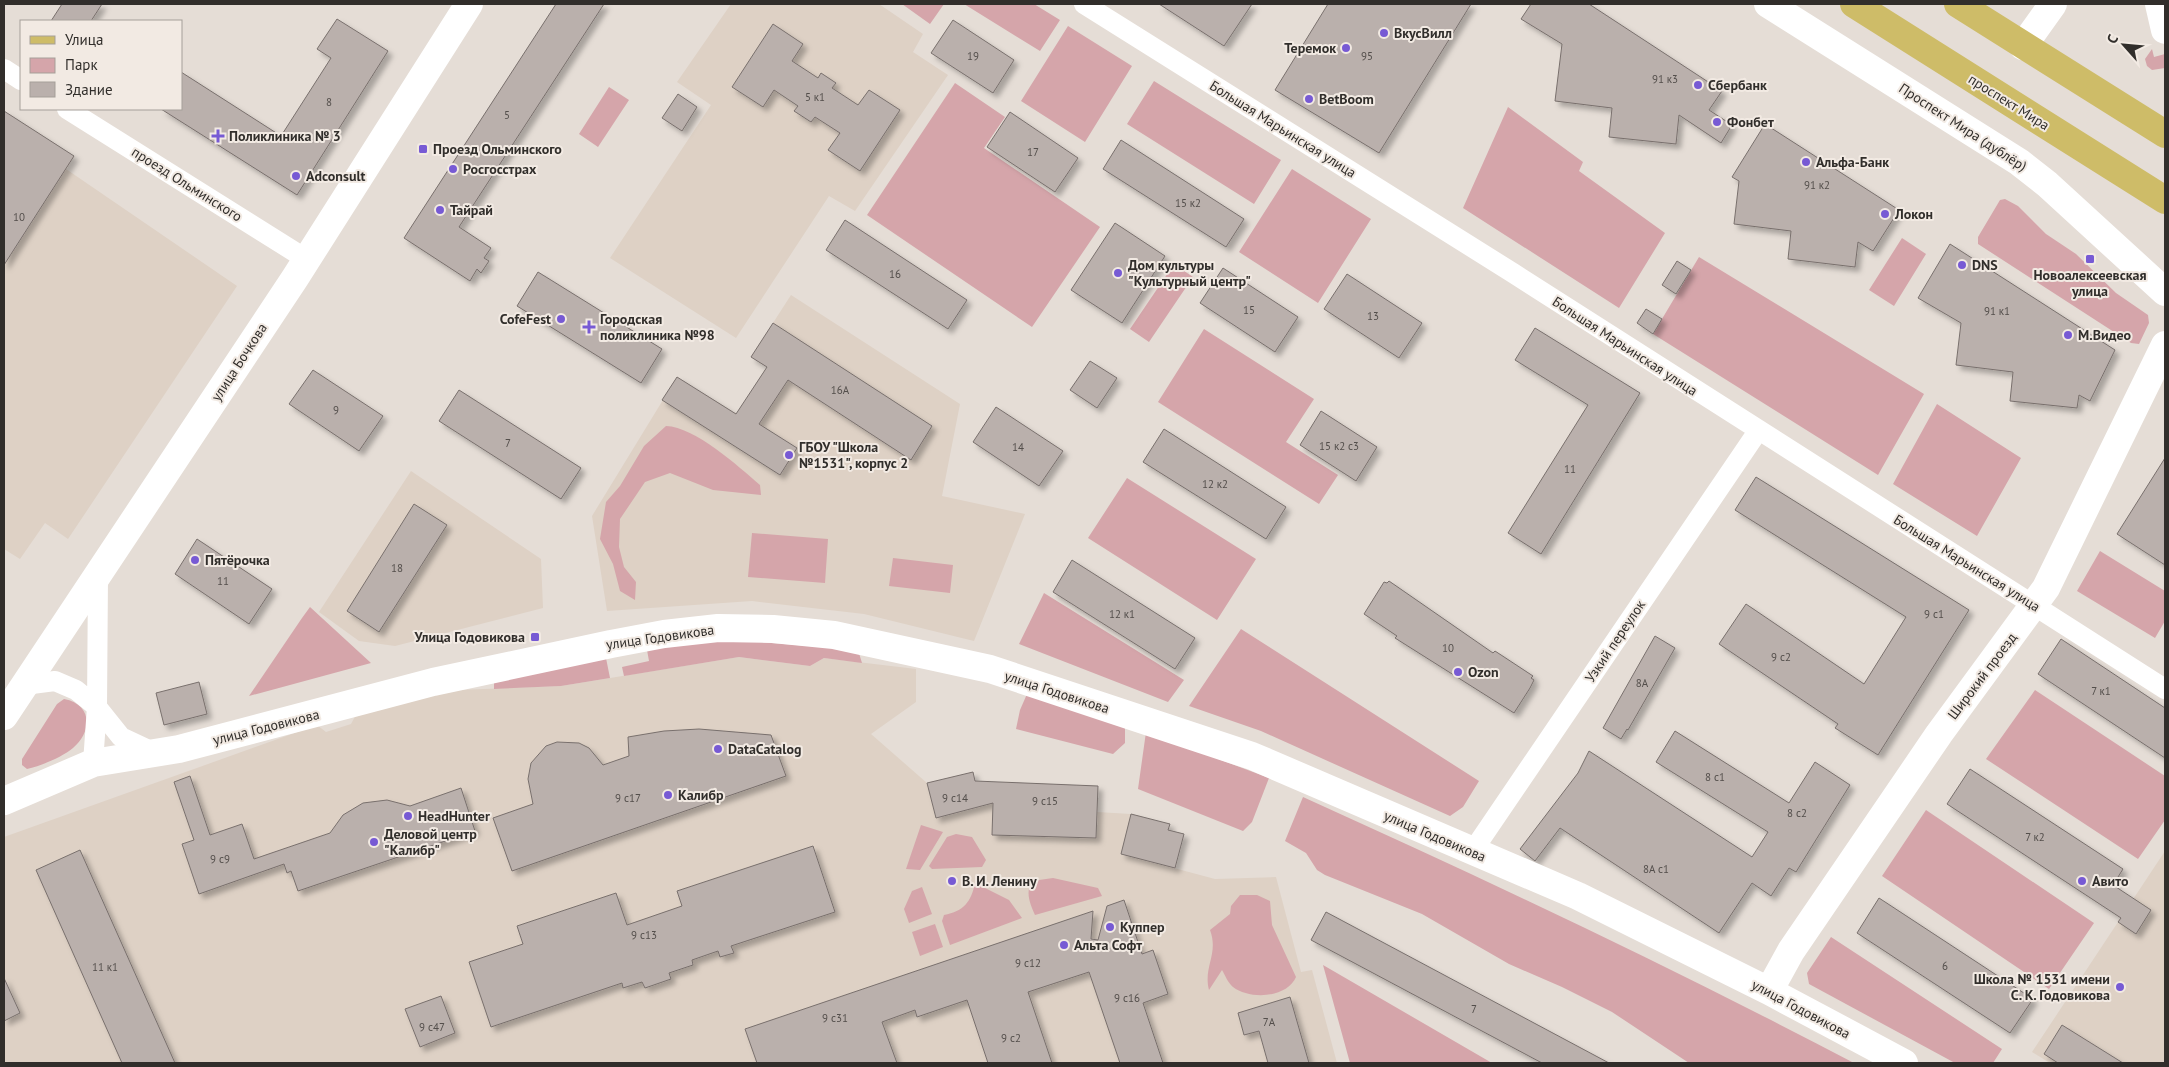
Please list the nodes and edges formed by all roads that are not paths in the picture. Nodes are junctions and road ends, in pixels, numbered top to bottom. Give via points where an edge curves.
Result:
1 (469, 4) edge
2 (1084, 4) edge
3 (1768, 4) edge
4 (1854, 4) edge
5 (1958, 4) edge
6 (2053, 4) edge
7 (2159, 4) edge
8 (2165, 30) edge
9 (2023, 46) junction
10 (4, 69) edge
11 (20, 79) edge
12 (69, 110) edge
13 (2165, 134) edge
14 (2165, 200) edge
15 (306, 259) junction
16 (2165, 292) edge
17 (2165, 345) edge
18 (1758, 431) junction
19 (98, 575) junction
20 (2034, 606) junction
21 (24, 685) junction
22 (2165, 689) edge
23 (97, 707) junction
24 (4, 716) edge
25 (153, 752) junction
26 (93, 763) junction
27 (4, 801) edge
28 (1472, 852) junction
29 (1769, 991) junction
30 (1904, 1063) edge

1 - 15 street, улица Бочкова
2 - 18 street, Большая Марьинская улица
3 - 16 street, Проспект Мира (дублёр) via 2018,162 2047,184
4 - 14 main road, проспект Мира
5 - 9 main road
6 - 9 street
7 - 8 street
9 - 13 main road
10 - 11 street
12 - 15 street, проезд Ольминского
15 - 19 street, улица Бочкова
17 - 20 street, Широкий проезд via 2078,527
18 - 20 street, Большая Марьинская улица
18 - 28 street, Узкий переулок
19 - 21 street, улица Бочкова
19 - 23 street
20 - 22 street, Большая Марьинская улица
20 - 29 street, Широкий проезд via 1939,734 1790,951
21 - 23 street via 55,681 76,690
21 - 24 street, улица Бочкова
23 - 25 street via 121,737
23 - 26 street
25 - 26 street, улица Годовикова
25 - 28 street, улица Годовикова via 179,749 442,680 611,644 718,628 773,629 834,635 990,669 1252,756
26 - 27 street, улица Годовикова
28 - 29 street, улица Годовикова via 1578,896
29 - 30 street, улица Годовикова

